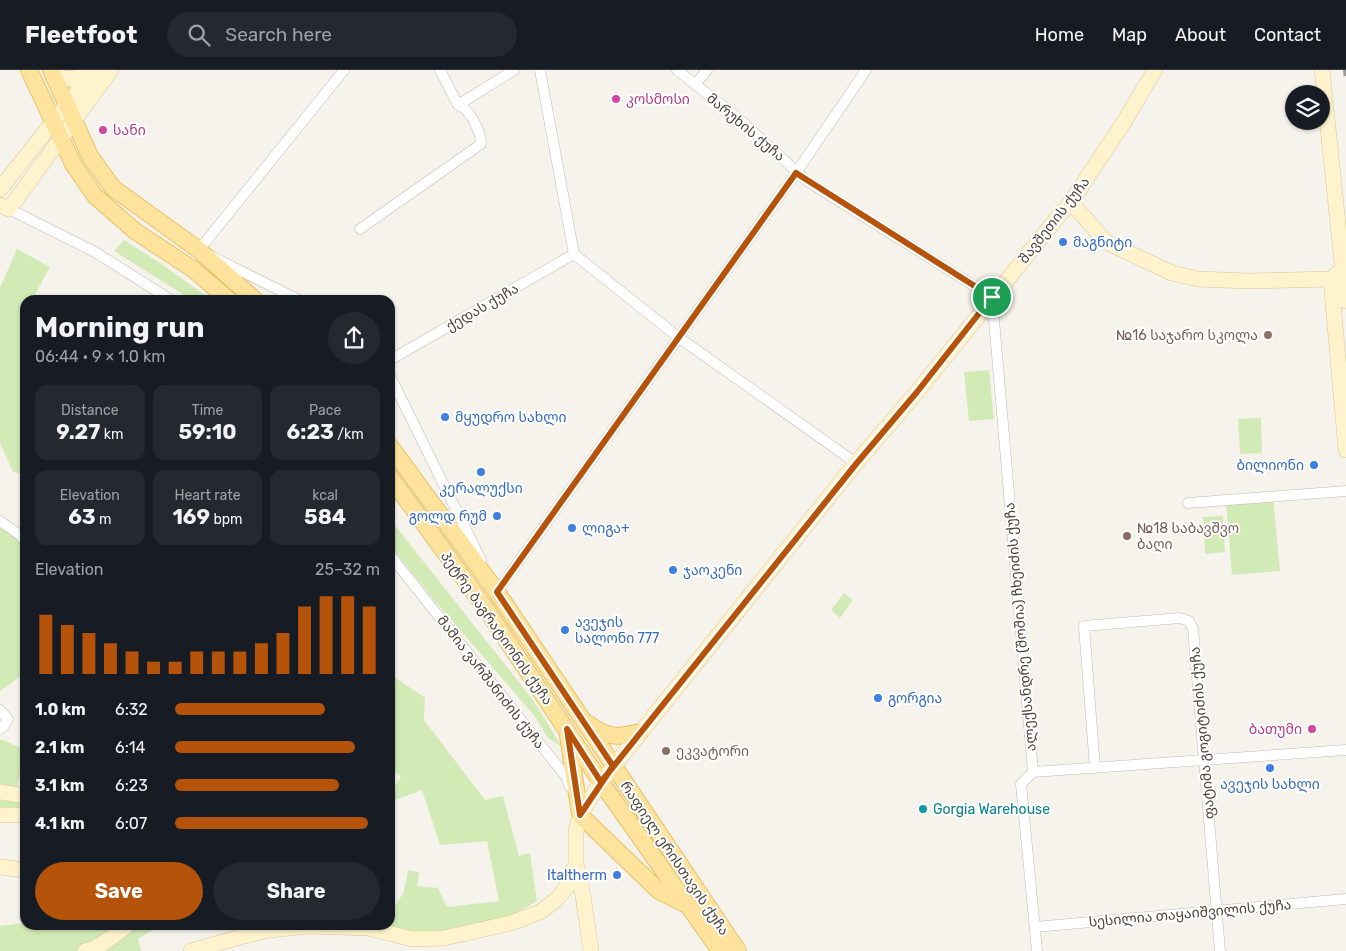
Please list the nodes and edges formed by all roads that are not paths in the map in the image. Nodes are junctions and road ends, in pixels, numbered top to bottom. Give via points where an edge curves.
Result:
1 (30, 70) edge
2 (94, 70) edge
3 (110, 70) edge
4 (344, 70) edge
5 (440, 70) edge
6 (514, 70) edge
7 (540, 70) edge
8 (677, 70) edge
9 (707, 70) edge
10 (866, 70) edge
11 (1155, 70) edge
12 (1322, 70) edge
13 (53, 73) edge
14 (695, 85) junction
15 (68, 104) junction
16 (458, 105) junction
17 (74, 120) junction
18 (54, 122) junction
19 (62, 138) junction
20 (796, 173) junction
21 (0, 188) edge
22 (1072, 202) junction
23 (4, 207) edge
24 (360, 228) dead end
25 (199, 250) junction
26 (574, 254) junction
27 (1343, 268) junction
28 (1331, 279) junction
29 (163, 295) edge
30 (223, 295) edge
31 (249, 295) edge
32 (289, 295) edge
33 (992, 297) junction
34 (1346, 301) edge
35 (678, 337) junction
36 (395, 357) edge
37 (395, 386) edge
38 (1346, 450) edge
39 (395, 453) edge
40 (856, 464) junction
41 (395, 484) edge
42 (1346, 491) edge
43 (1188, 503) dead end
44 (0, 521) edge
45 (20, 535) edge
46 (395, 562) edge
47 (497, 592) junction
48 (0, 710) edge
49 (582, 720) junction
50 (0, 729) edge
51 (567, 729) junction
52 (640, 732) junction
53 (1346, 750) edge
54 (1204, 759) junction
55 (613, 766) junction
56 (1095, 768) junction
57 (1033, 772) junction
58 (601, 782) junction
59 (0, 792) edge
60 (20, 795) edge
61 (0, 815) edge
62 (20, 815) edge
63 (580, 815) junction
64 (576, 864) junction
65 (0, 867) edge
66 (20, 869) edge
67 (1346, 899) edge
68 (686, 905) junction
69 (1217, 911) junction
70 (1035, 927) junction
71 (121, 930) edge
72 (269, 930) edge
73 (378, 930) edge
74 (85, 951) edge
75 (191, 951) edge
76 (591, 951) edge
77 (720, 951) edge
78 (738, 951) edge
79 (1037, 951) edge
80 (1220, 951) edge

1 - 18 main road
2 - 13 street via 72,79
2 - 15 street
3 - 17 street
4 - 25 street
5 - 16 street
6 - 16 street
7 - 26 street
8 - 14 street, მარუხის ქუჩა
9 - 14 street
10 - 20 street
11 - 22 street, შავშეთის ქუჩა
12 - 27 street
13 - 15 main road
14 - 20 street, მარუხის ქუჩა via 784,158
15 - 17 main road
15 - 18 street
16 - 24 street via 464,107 481,136 481,144
17 - 19 street
17 - 25 main road via 90,156 113,188
18 - 19 main road
18 - 21 street
19 - 23 street
19 - 30 main road via 73,164 95,196 135,231 194,270
20 - 33 street, მარუხის ქუჩა
20 - 35 street
22 - 28 street via 1106,242 1172,273 1198,279 1248,281
22 - 33 street, შავშეთის ქუჩა
23 - 29 street via 95,252
25 - 31 main road
25 - 32 street
26 - 35 street
26 - 36 street, ქედას ქუჩა
27 - 28 street
27 - 34 street
28 - 38 street
33 - 40 street, შავშეთის ქუჩა
33 - 57 street, ალექსანდრე (შოშია) ჩხეიძის ქუჩა
35 - 40 street
35 - 47 street
37 - 47 street, პეტრე ბაგრატიონის ქუჩა
39 - 47 main road, პეტრე ბაგრატიონის ქუჩა
40 - 52 street, შავშეთის ქუჩა
41 - 51 main road, პეტრე ბაგრატიონის ქუჩა via 484,606
42 - 43 street
44 - 45 street
46 - 63 street, მამია ვარშანიძის ქუჩა via 567,778
47 - 49 main road, პეტრე ბაგრატიონის ქუჩა
48 - 50 street via 8,719
49 - 52 main road via 610,736
49 - 55 main road, პეტრე ბაგრატიონის ქუჩა
51 - 58 main road, პეტრე ბაგრატიონის ქუჩა
51 - 63 main road
52 - 55 street, შავშეთის ქუჩა
53 - 54 street
54 - 56 street
54 - 56 street, ფატიმა გოგიტიძის ქუჩა via 1193,629 1189,622 1180,618 1084,626
54 - 69 street, ფატიმა გოგიტიძის ქუჩა
55 - 58 street, შავშეთის ქუჩა
55 - 78 main road, რაფიელ ერისთავის ქუჩა
56 - 57 street
57 - 70 street, ალექსანდრე (შოშია) ჩხეიძის ქუჩა via 1021,784
58 - 63 street, შავშეთის ქუჩა
58 - 68 main road, რაფიელ ერისთავის ქუჩა
59 - 60 street
61 - 62 street
63 - 64 street via 576,832
63 - 68 main road via 659,891
64 - 73 street via 566,888 556,900 540,912 511,923 444,938 412,938
64 - 76 street
65 - 66 street
67 - 69 street, სესილია თაყაიშვილის ქუჩა
68 - 77 main road, რაფიელ ერისთავის ქუჩა
69 - 70 street, სესილია თაყაიშვილის ქუჩა
69 - 80 street, ფატიმა გოგიტიძის ქუჩა
70 - 79 street, ალექსანდრე (შოშია) ჩხეიძის ქუჩა
71 - 74 street
72 - 75 street

